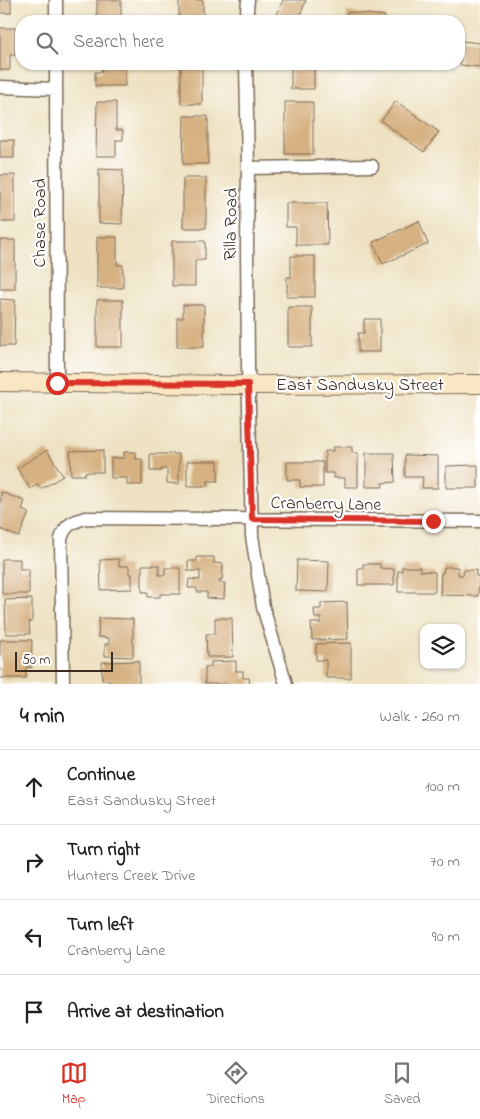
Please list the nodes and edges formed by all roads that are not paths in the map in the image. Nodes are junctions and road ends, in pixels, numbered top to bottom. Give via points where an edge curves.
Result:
1 (56, 0) edge
2 (248, 0) edge
3 (56, 15) edge
4 (247, 15) edge
5 (56, 70) edge
6 (246, 70) edge
7 (0, 87) edge
8 (56, 89) junction
9 (372, 166) dead end
10 (248, 168) junction
11 (0, 382) edge
12 (57, 383) junction
13 (248, 384) junction
14 (480, 384) edge
15 (252, 519) junction
16 (480, 521) edge
17 (63, 684) edge
18 (286, 684) edge

1 - 3 street
2 - 4 street
5 - 8 street, Chase Road
6 - 10 street, Rilla Road
7 - 8 street
8 - 12 street, Chase Road
9 - 10 street
10 - 13 street, Rilla Road
11 - 12 main road, East Sandusky Street
12 - 13 main road, East Sandusky Street
13 - 14 main road, East Sandusky Street
13 - 15 street, Rilla Road
15 - 16 street, Cranberry Lane
15 - 17 street, Cranberry Lane via 85,518 63,529
15 - 18 street, Rilla Road via 263,607

